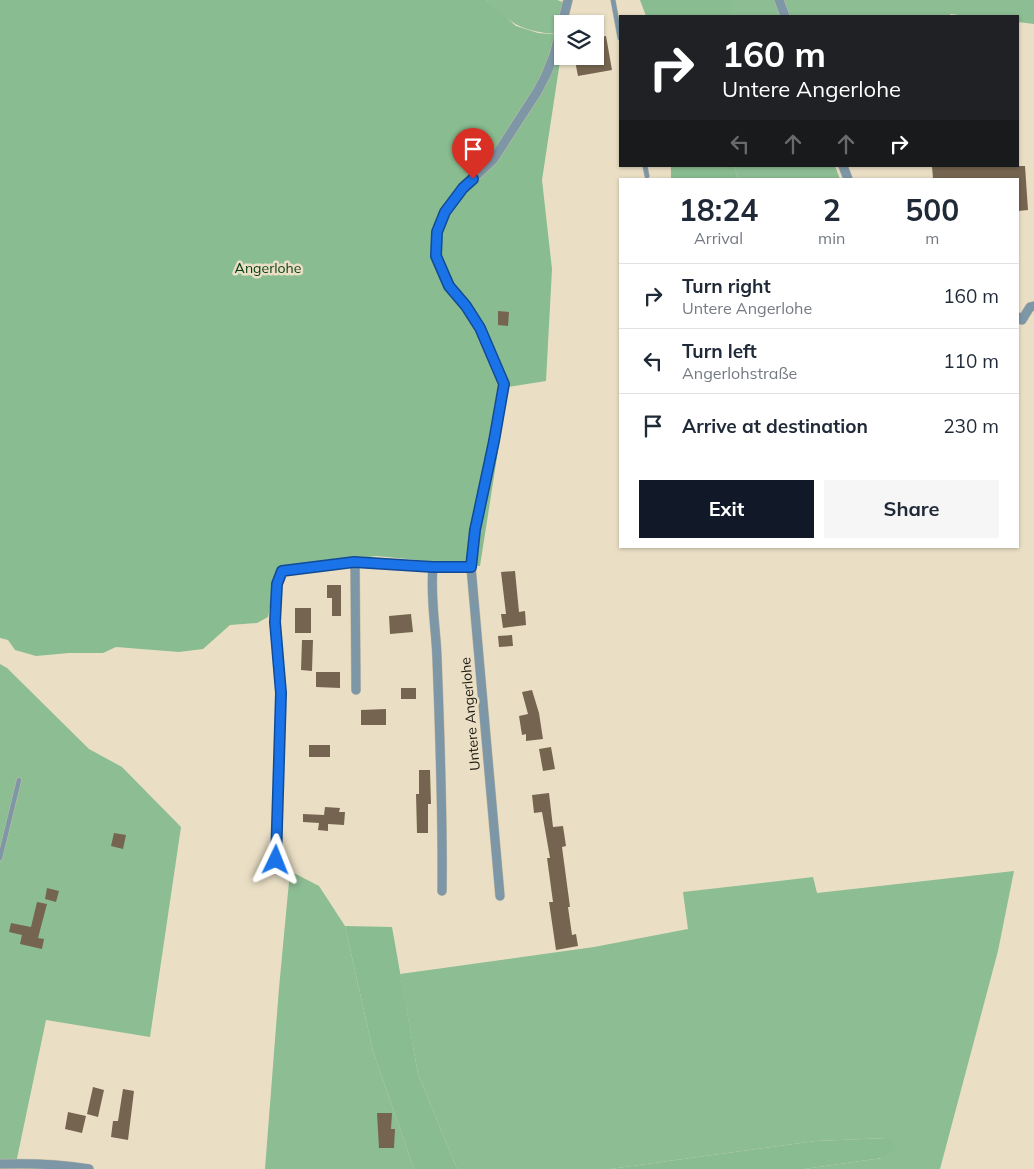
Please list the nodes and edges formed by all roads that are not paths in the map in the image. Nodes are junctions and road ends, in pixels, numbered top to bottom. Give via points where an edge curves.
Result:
1 (568, 0) edge
2 (613, 0) edge
3 (779, 0) edge
4 (785, 15) edge
5 (619, 33) edge
6 (645, 167) edge
7 (647, 176) dead end
8 (1034, 306) edge
9 (1019, 318) edge
10 (354, 562) junction
11 (433, 567) junction
12 (471, 567) junction
13 (282, 571) joint
14 (356, 690) dead end
15 (19, 780) dead end
16 (0, 858) edge
17 (276, 860) dead end
18 (442, 891) dead end
19 (500, 896) dead end
20 (0, 1164) edge
21 (89, 1169) edge

1 - 12 street, Untere Angerlohe via 546,75 493,160 463,188 445,212 437,232 436,256 449,286 480,328 504,384 475,530
2 - 5 lane
3 - 4 street
6 - 7 lane
8 - 9 street via 1022,320
10 - 11 street
10 - 13 street
10 - 14 street
11 - 12 street
11 - 18 street, Untere Angerlohe
12 - 19 street, Untere Angerlohe
13 - 17 lane via 277,584 275,622 281,693
15 - 16 lane
20 - 21 street via 33,1163

